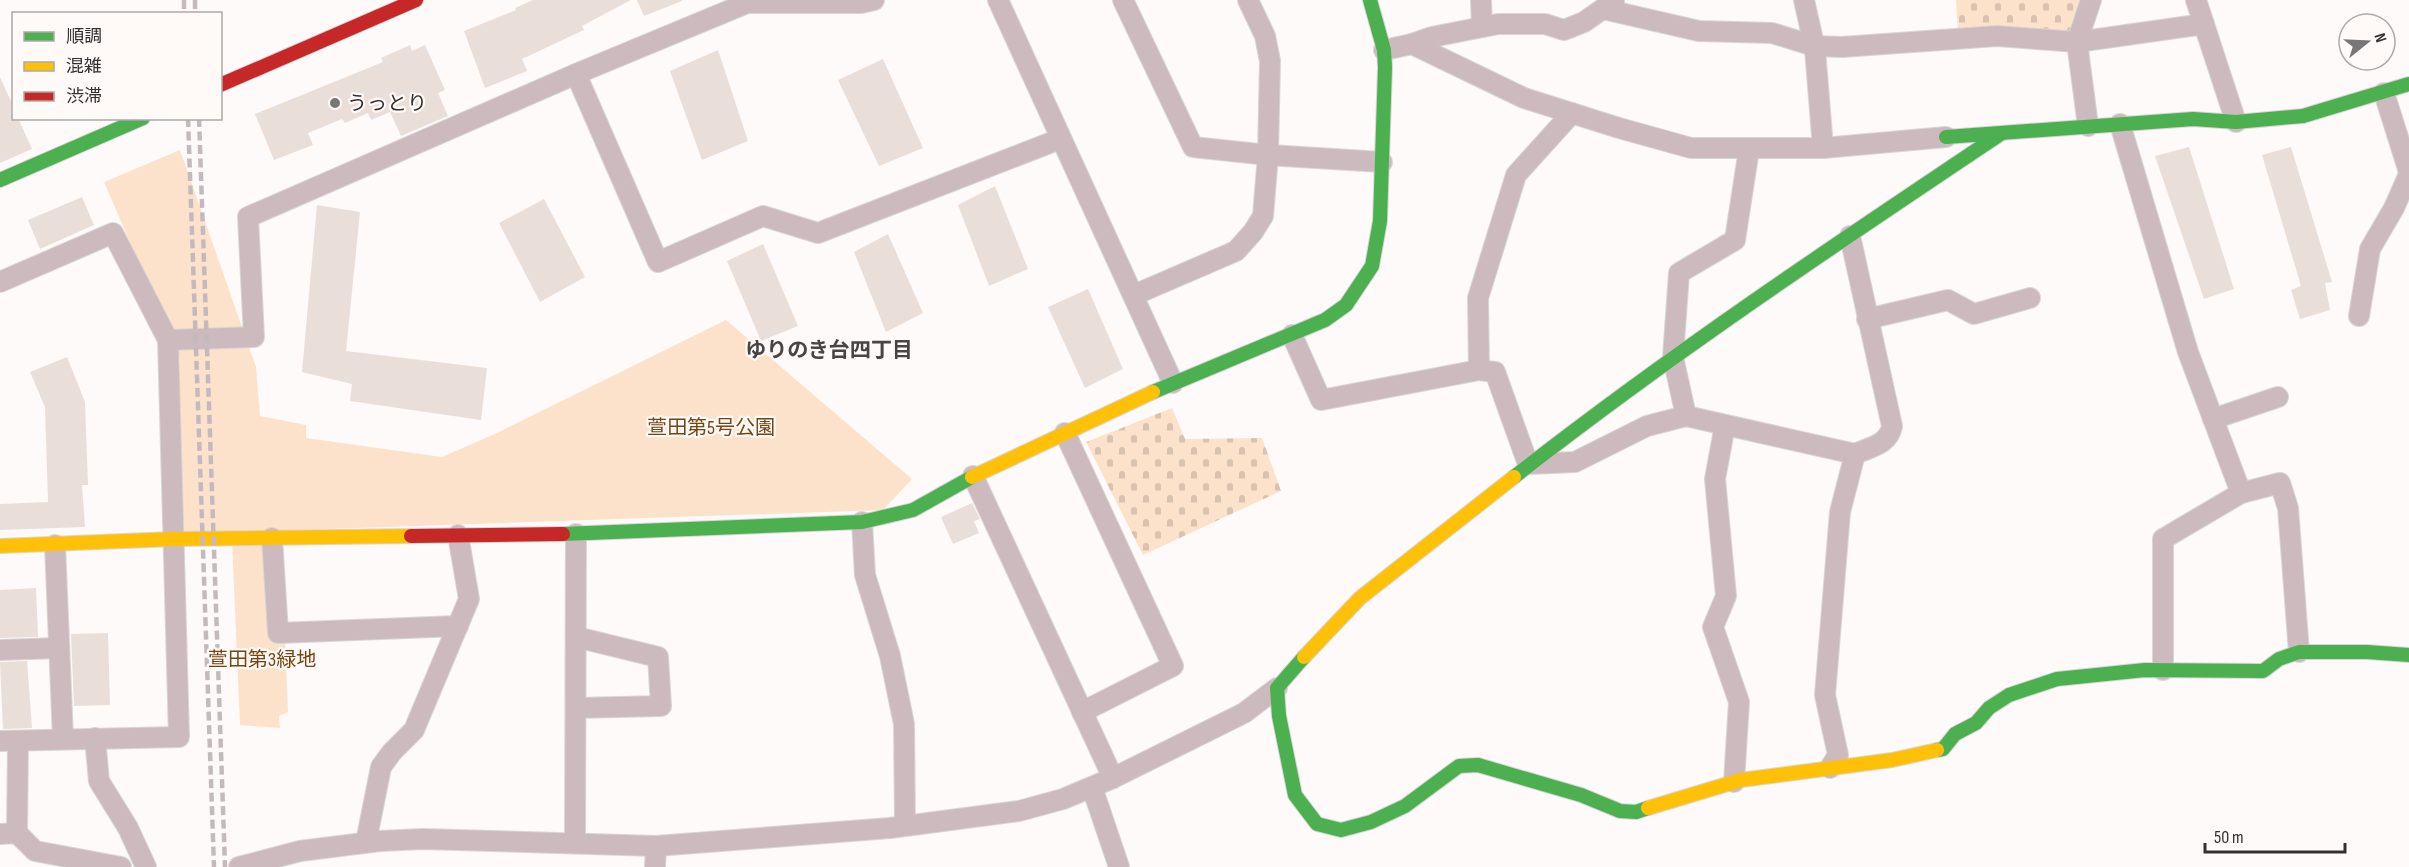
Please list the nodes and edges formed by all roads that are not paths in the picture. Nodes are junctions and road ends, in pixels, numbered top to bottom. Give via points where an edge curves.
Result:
1 (416, 0) edge
2 (874, 0) edge
3 (998, 0) edge
4 (1123, 0) edge
5 (1248, 0) edge
6 (1370, 0) edge
7 (1481, 0) edge
8 (1804, 0) edge
9 (2091, 0) edge
10 (2196, 0) edge
11 (747, 1) edge
12 (1609, 4) edge
13 (2204, 24) junction
14 (1482, 27) junction
15 (2077, 42) junction
16 (1412, 44) junction
17 (1814, 46) junction
18 (1384, 50) junction
19 (576, 74) junction
20 (222, 84) edge
21 (2409, 84) edge
22 (2384, 93) junction
23 (1572, 113) junction
24 (138, 120) edge
25 (2236, 122) junction
26 (2120, 124) junction
27 (2088, 126) junction
28 (2002, 133) junction
29 (1946, 137) joint
30 (1060, 139) junction
31 (1823, 148) junction
32 (1749, 149) junction
33 (1268, 155) junction
34 (1382, 162) junction
35 (2409, 173) edge
36 (0, 180) edge
37 (1851, 236) junction
38 (0, 282) edge
39 (1134, 295) junction
40 (2030, 298) dead end
41 (2359, 316) dead end
42 (1867, 318) junction
43 (1292, 335) junction
44 (168, 340) junction
45 (1673, 357) junction
46 (1479, 370) junction
47 (1173, 383) junction
48 (2278, 397) dead end
49 (1686, 416) junction
50 (2213, 419) junction
51 (1725, 424) junction
52 (1065, 433) junction
53 (1855, 453) junction
54 (1528, 464) junction
55 (973, 476) junction
56 (2241, 493) junction
57 (862, 522) junction
58 (576, 534) junction
59 (458, 535) junction
60 (272, 538) junction
61 (174, 539) junction
62 (55, 545) junction
63 (0, 546) edge
64 (458, 626) junction
65 (576, 637) junction
66 (59, 648) junction
67 (0, 650) edge
68 (2299, 652) junction
69 (2409, 655) edge
70 (2163, 670) junction
71 (1277, 688) junction
72 (576, 708) junction
73 (1082, 712) junction
74 (96, 738) junction
75 (63, 739) junction
76 (9, 741) edge
77 (1830, 768) junction
78 (1113, 778) junction
79 (1734, 782) junction
80 (1092, 787) junction
81 (905, 825) junction
82 (8, 834) edge
83 (366, 842) junction
84 (575, 843) junction
85 (656, 846) junction
86 (121, 867) edge
87 (146, 867) edge
88 (238, 867) edge
89 (655, 867) edge
90 (1119, 867) edge

1 - 20 street
2 - 11 street
3 - 30 street
4 - 33 street via 1192,147
5 - 33 street via 1265,36 1270,62
6 - 18 street
7 - 14 street
8 - 17 street
9 - 15 street
10 - 13 street
11 - 19 street
12 - 14 street via 1584,22 1564,30 1545,24
12 - 17 street via 1699,31 1772,33
13 - 15 street
13 - 25 street
14 - 16 street
15 - 17 street via 1997,36
15 - 27 street
16 - 18 street
16 - 23 street via 1524,98
17 - 31 street
18 - 34 street
19 - 30 street via 658,262 763,216 818,233
19 - 44 street via 248,217 254,337
21 - 22 street
22 - 25 street via 2303,116
22 - 35 street
23 - 32 street via 1691,147
23 - 46 street via 1515,175 1478,298
24 - 36 street
25 - 26 street via 2193,119
26 - 27 street
26 - 50 street via 2188,352
27 - 28 street
28 - 29 street
28 - 37 street
29 - 31 street
30 - 39 street
31 - 32 street
32 - 45 street via 1736,240 1679,273
33 - 34 street
33 - 39 street via 1263,216 1236,251
34 - 43 street via 1380,221 1372,266 1346,305
35 - 41 street via 2370,249
37 - 42 street
37 - 45 street
38 - 44 street via 113,234
39 - 47 street
40 - 42 street via 1974,314 1948,300
42 - 53 street via 1892,426 1883,442
43 - 46 street via 1321,400
43 - 47 street
44 - 61 street
45 - 49 street
45 - 54 street
46 - 54 street via 1495,372
47 - 52 street
48 - 50 street
49 - 51 street
49 - 54 street via 1647,426 1575,462
50 - 56 street
51 - 53 street
51 - 79 street via 1715,479 1726,596 1713,627 1738,702
52 - 55 street
52 - 73 street via 1173,666
53 - 77 street via 1840,512 1825,695 1838,755
54 - 71 street via 1360,598
55 - 57 street via 913,510
55 - 73 street
56 - 68 street via 2280,483 2288,507
56 - 70 street via 2163,539
57 - 58 street
57 - 81 street via 865,575 890,656 904,724
58 - 59 street
58 - 65 street
59 - 60 street
59 - 64 street via 469,599
60 - 61 street
60 - 64 street via 279,633
61 - 62 street
61 - 74 street via 179,736
62 - 63 street
62 - 66 street
64 - 83 street via 414,729 381,768
65 - 72 street
65 - 72 street via 658,657 662,706
66 - 67 street
66 - 75 street
68 - 69 street
68 - 70 street via 2263,671
70 - 77 street via 2057,679 2009,695 1989,708 1976,723 1955,734 1943,749
71 - 78 street via 1244,712
71 - 79 street via 1295,795 1317,824 1341,830 1371,822 1405,806 1459,765 1497,770 1620,811 1636,812
72 - 84 street
73 - 78 street
74 - 75 street
74 - 87 street via 99,781
75 - 76 street
76 - 82 street
77 - 79 street
78 - 80 street
80 - 81 street via 1019,811
80 - 90 street
81 - 85 street
82 - 86 street via 35,850
83 - 84 street via 423,839
83 - 88 street via 300,851
84 - 85 street
85 - 89 street

